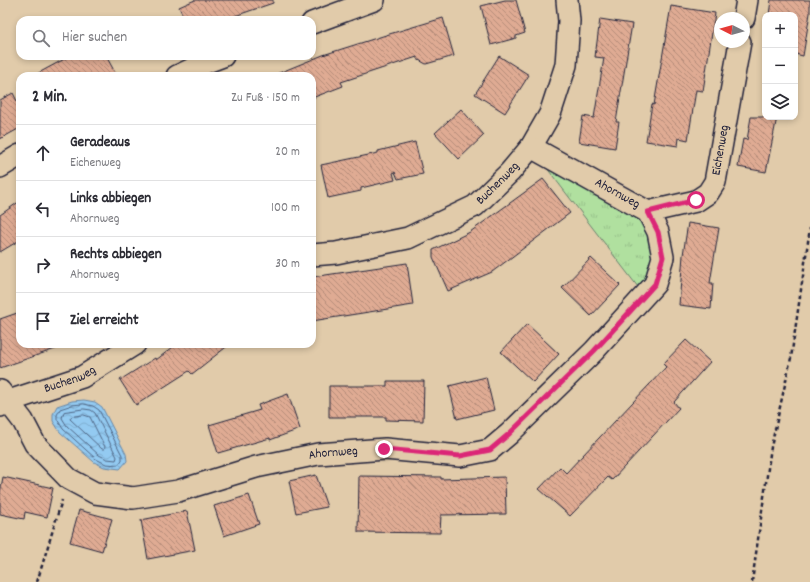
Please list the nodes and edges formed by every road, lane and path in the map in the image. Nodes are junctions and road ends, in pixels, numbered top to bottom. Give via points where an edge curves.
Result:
1 (374, 0) edge
2 (568, 0) edge
3 (747, 0) edge
4 (745, 12) edge
5 (316, 22) edge
6 (739, 48) edge
7 (214, 65) edge
8 (190, 72) edge
9 (531, 146) junction
10 (16, 158) edge
11 (0, 168) edge
12 (648, 212) junction
13 (810, 228) edge
14 (316, 255) edge
15 (129, 348) edge
16 (3, 400) edge
17 (68, 478) junction
18 (37, 582) edge
19 (752, 582) edge

1 - 5 street
2 - 9 street, Buchenweg via 566,65 550,114
3 - 4 street
6 - 12 street, Eichenweg via 715,182 708,193 696,200
7 - 8 street
9 - 12 street, Ahornweg
9 - 14 street, Buchenweg via 510,172 475,206 408,238
10 - 11 street
12 - 17 street, Ahornweg via 658,232 663,257 655,284 594,351 490,450 460,456 384,449 318,454 256,467 178,491 132,498 95,493
13 - 19 path via 791,358 771,447
15 - 16 street, Buchenweg via 82,377
16 - 17 street, Ahornweg via 23,421 35,444
17 - 18 path

